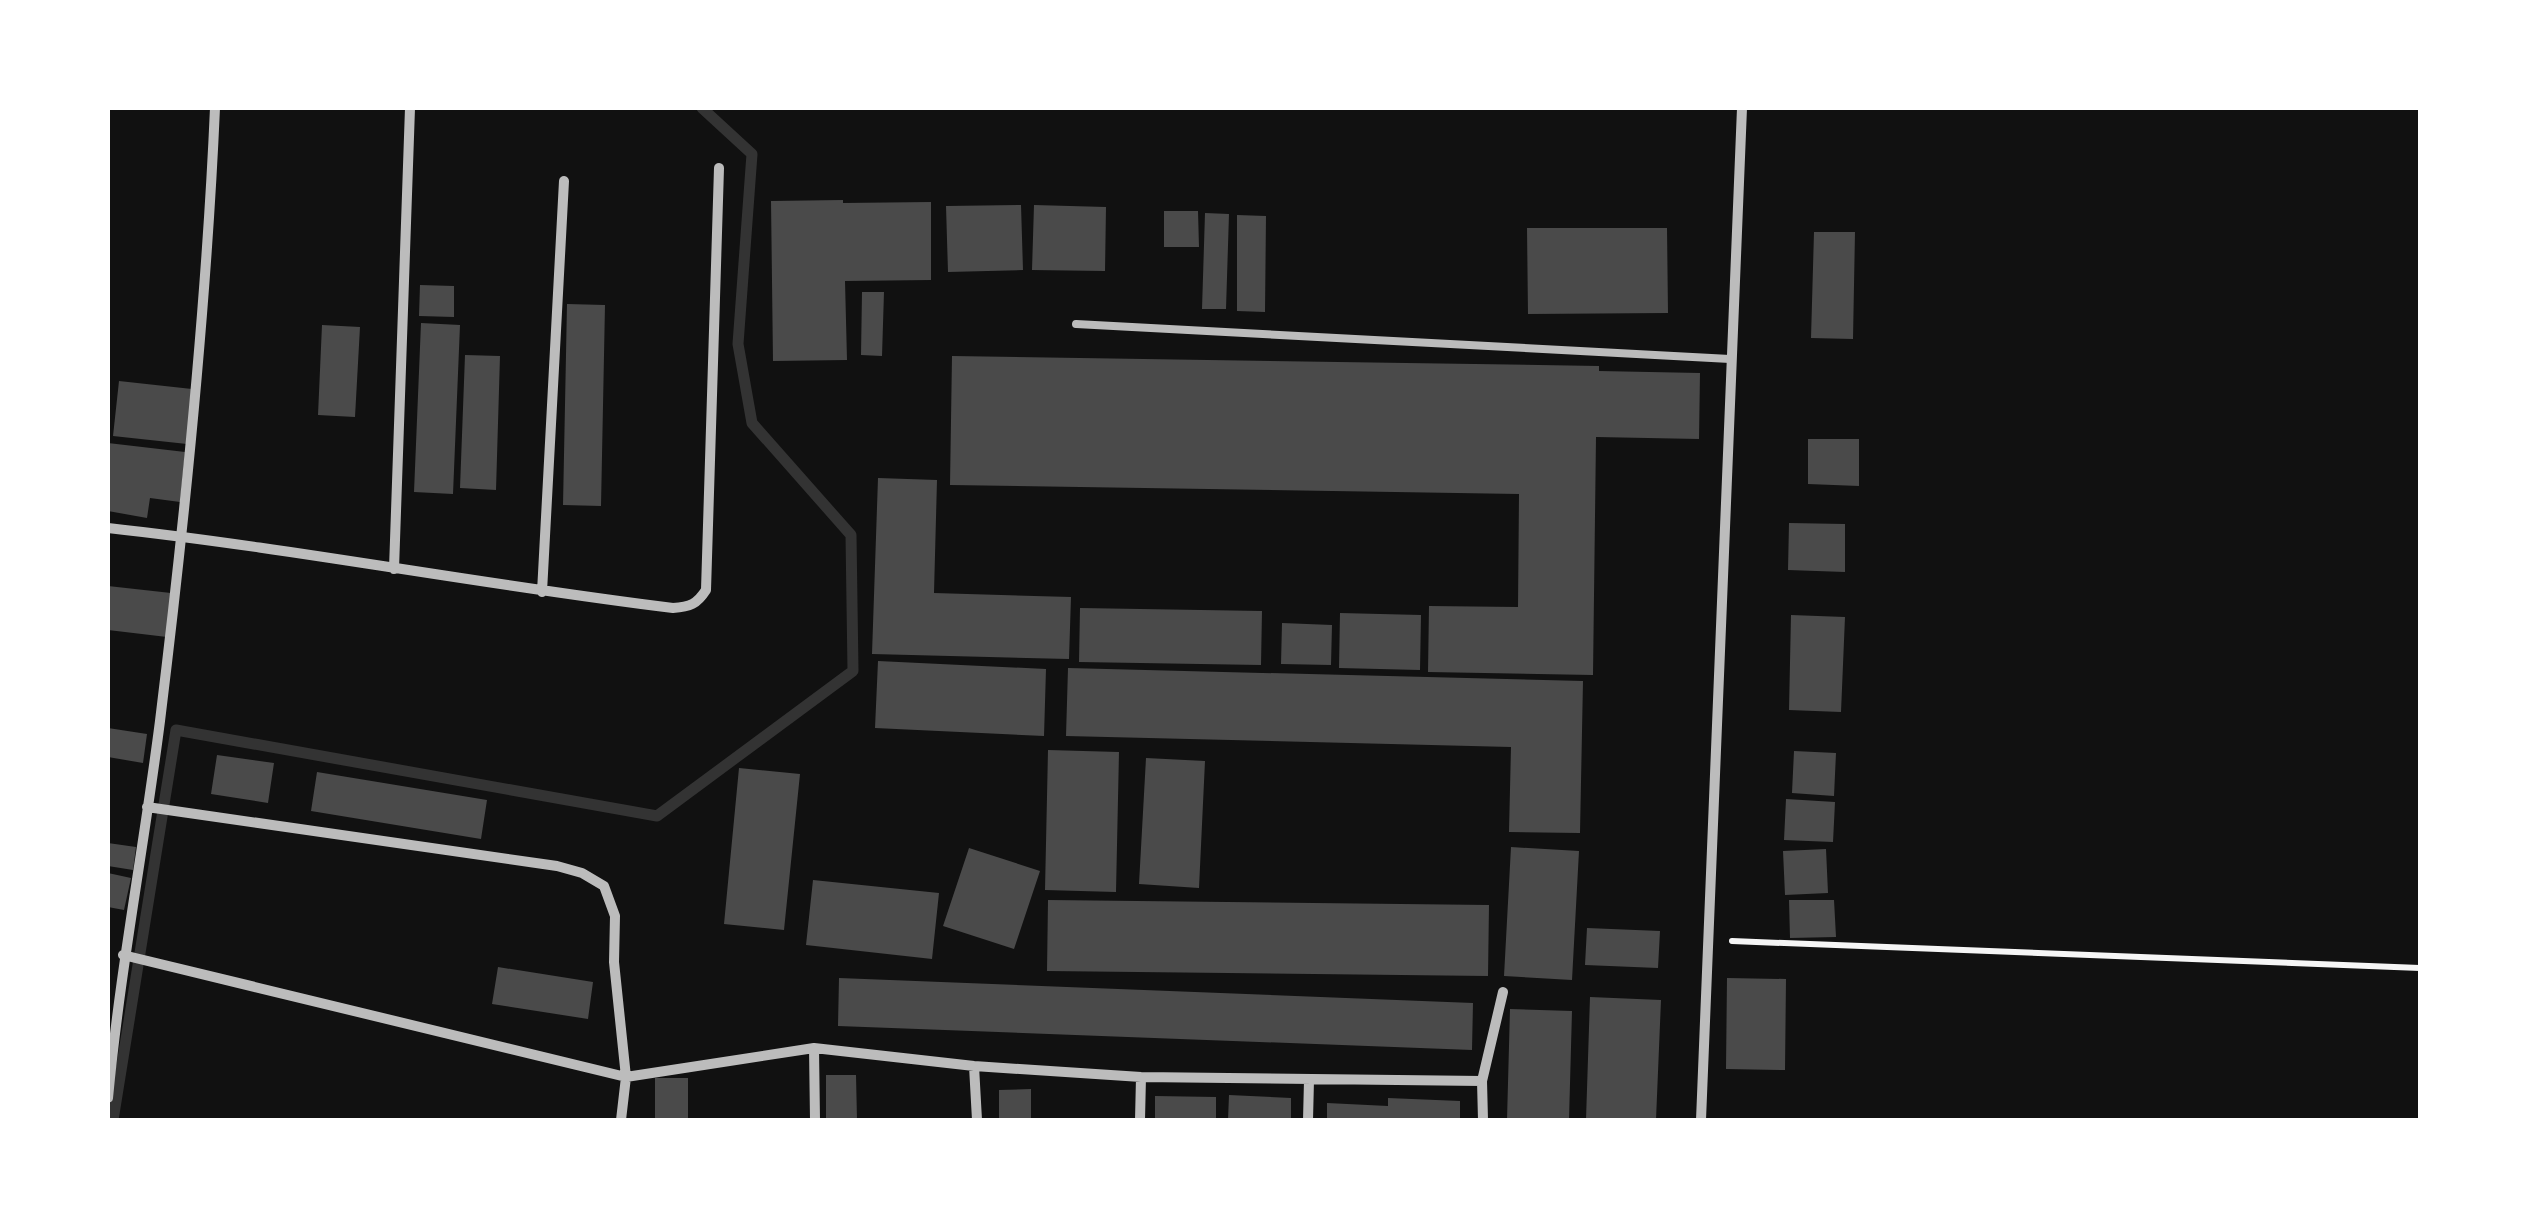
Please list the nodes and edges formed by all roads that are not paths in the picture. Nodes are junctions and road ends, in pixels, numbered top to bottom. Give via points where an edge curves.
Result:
1 (215, 108) edge
2 (410, 108) edge
3 (1742, 108) edge
4 (720, 168) dead end
5 (564, 181) dead end
6 (1076, 324) dead end
7 (1730, 359) junction
8 (108, 528) edge
9 (181, 536) junction
10 (394, 569) junction
11 (542, 592) junction
12 (147, 807) junction
13 (123, 956) junction
14 (1503, 992) dead end
15 (814, 1048) junction
16 (974, 1066) junction
17 (626, 1077) junction
18 (1141, 1077) junction
19 (1309, 1080) junction
20 (1482, 1081) junction
21 (108, 1098) edge
22 (622, 1120) edge
23 (815, 1120) edge
24 (977, 1120) edge
25 (1140, 1120) edge
26 (1308, 1120) edge
27 (1483, 1120) edge
28 (1701, 1120) edge

1 - 9 street
2 - 10 street
3 - 7 street
4 - 11 street via 706,590 698,602 673,608
5 - 11 street
6 - 7 lane
7 - 28 street
8 - 9 street
9 - 10 street
9 - 12 street
10 - 11 street
12 - 13 street
12 - 17 street via 557,866 604,886 615,916
13 - 17 street
13 - 21 street
14 - 20 street
15 - 16 street
15 - 17 street
15 - 23 street
16 - 18 street
16 - 24 street
17 - 22 street
18 - 19 street
18 - 25 street
19 - 20 street
19 - 26 street
20 - 27 street

